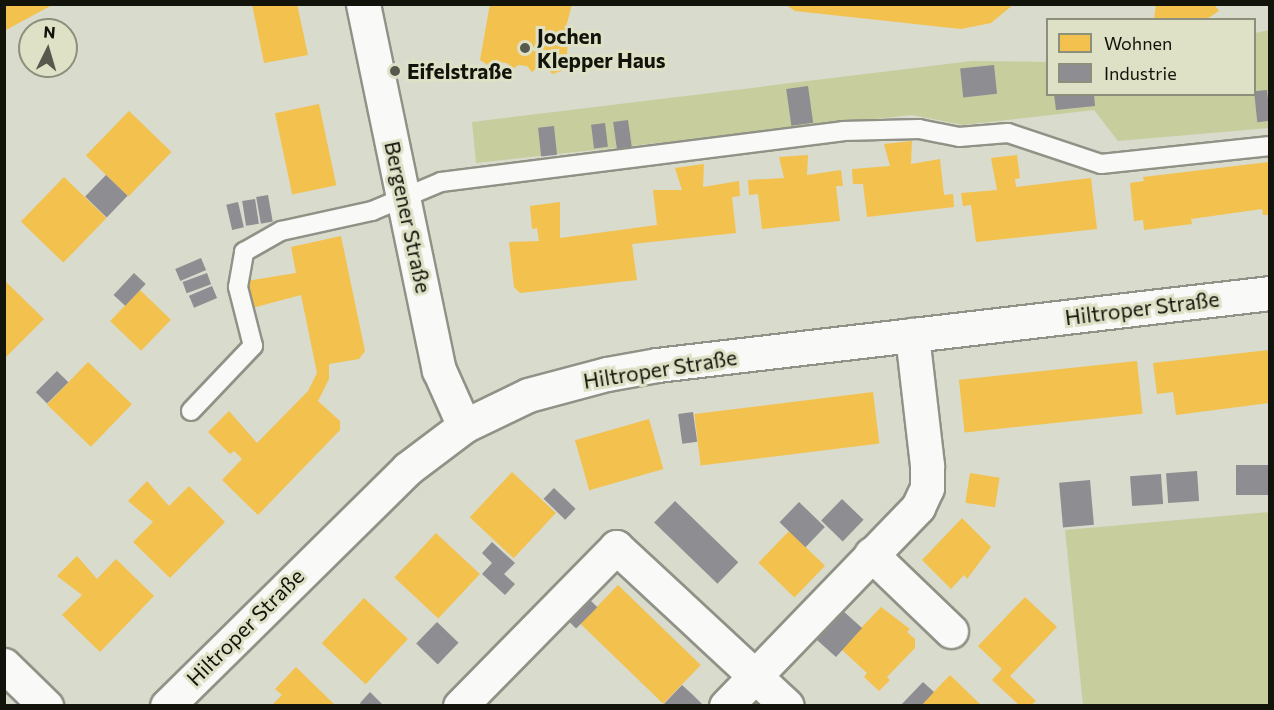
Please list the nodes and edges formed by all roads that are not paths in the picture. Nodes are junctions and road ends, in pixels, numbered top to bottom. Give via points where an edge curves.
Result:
1 (363, 4) edge
2 (1269, 146) edge
3 (403, 198) junction
4 (1269, 293) edge
5 (912, 335) junction
6 (191, 411) dead end
7 (464, 426) junction
8 (871, 554) junction
9 (951, 631) dead end
10 (4, 665) edge
11 (755, 674) junction
12 (46, 705) edge
13 (167, 705) edge
14 (460, 705) edge
15 (726, 705) edge
16 (787, 705) edge

1 - 3 street, Bergener Straße
2 - 3 lane via 1101,164 1008,133 959,137 919,129 843,131 441,182
3 - 6 lane via 372,211 281,231 244,252 238,287 253,346
3 - 7 street, Bergener Straße via 440,370
4 - 5 street, Hiltroper Straße
5 - 7 street, Hiltroper Straße via 607,374 528,395
5 - 8 street via 927,488 918,507
7 - 13 street, Hiltroper Straße via 374,500
8 - 9 street
8 - 11 street
10 - 12 street
11 - 14 street via 616,547
11 - 15 street
11 - 16 street

